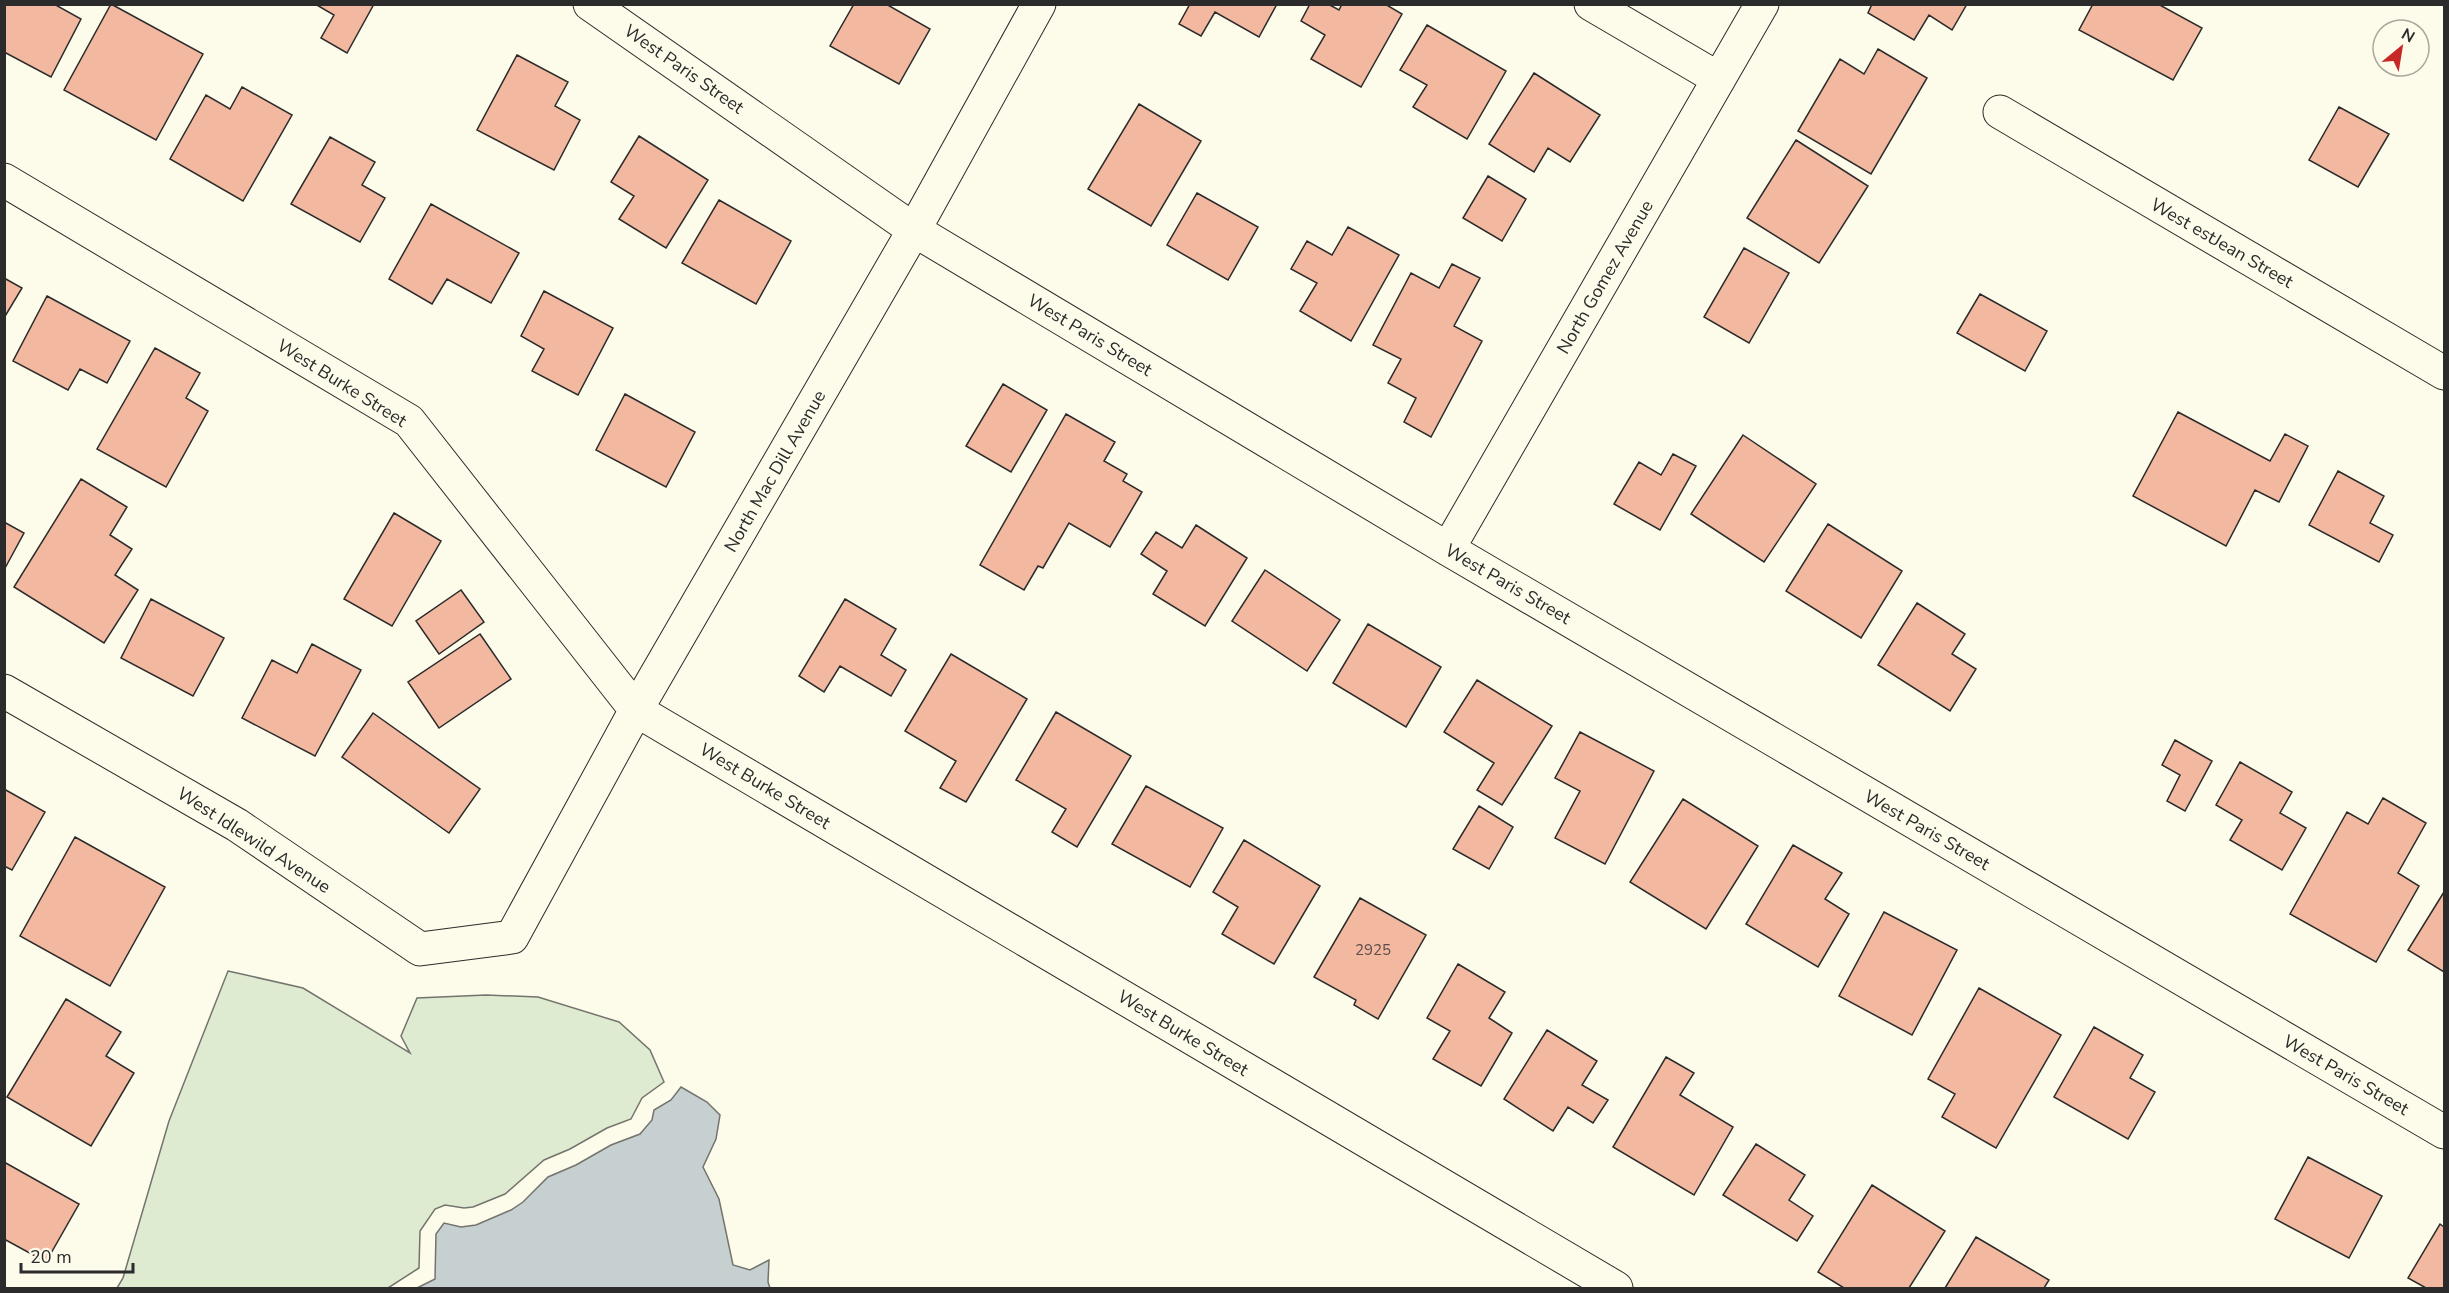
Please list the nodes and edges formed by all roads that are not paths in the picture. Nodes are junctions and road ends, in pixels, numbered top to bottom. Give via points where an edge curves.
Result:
1 (590, 4) edge
2 (1039, 4) edge
3 (1591, 4) edge
4 (1762, 4) edge
5 (1719, 79) junction
6 (2000, 112) dead end
7 (4, 180) edge
8 (914, 230) junction
9 (2445, 373) edge
10 (1448, 549) junction
11 (4, 691) edge
12 (636, 710) junction
13 (512, 937) joint
14 (2445, 1132) edge
15 (1616, 1288) edge

1 - 8 street, West Paris Street
2 - 8 street, North Mac Dill Avenue
3 - 5 street
4 - 5 street, North Gomez Avenue
5 - 10 street, North Gomez Avenue
6 - 9 street, West estJean Street
7 - 12 street, West Burke Street via 409,422
8 - 10 street, West Paris Street
8 - 12 street, North Mac Dill Avenue
10 - 14 street, West Paris Street
11 - 13 street, West Idlewild Avenue via 237,825 420,949
12 - 13 street, North Mac Dill Avenue
12 - 15 street, West Burke Street

